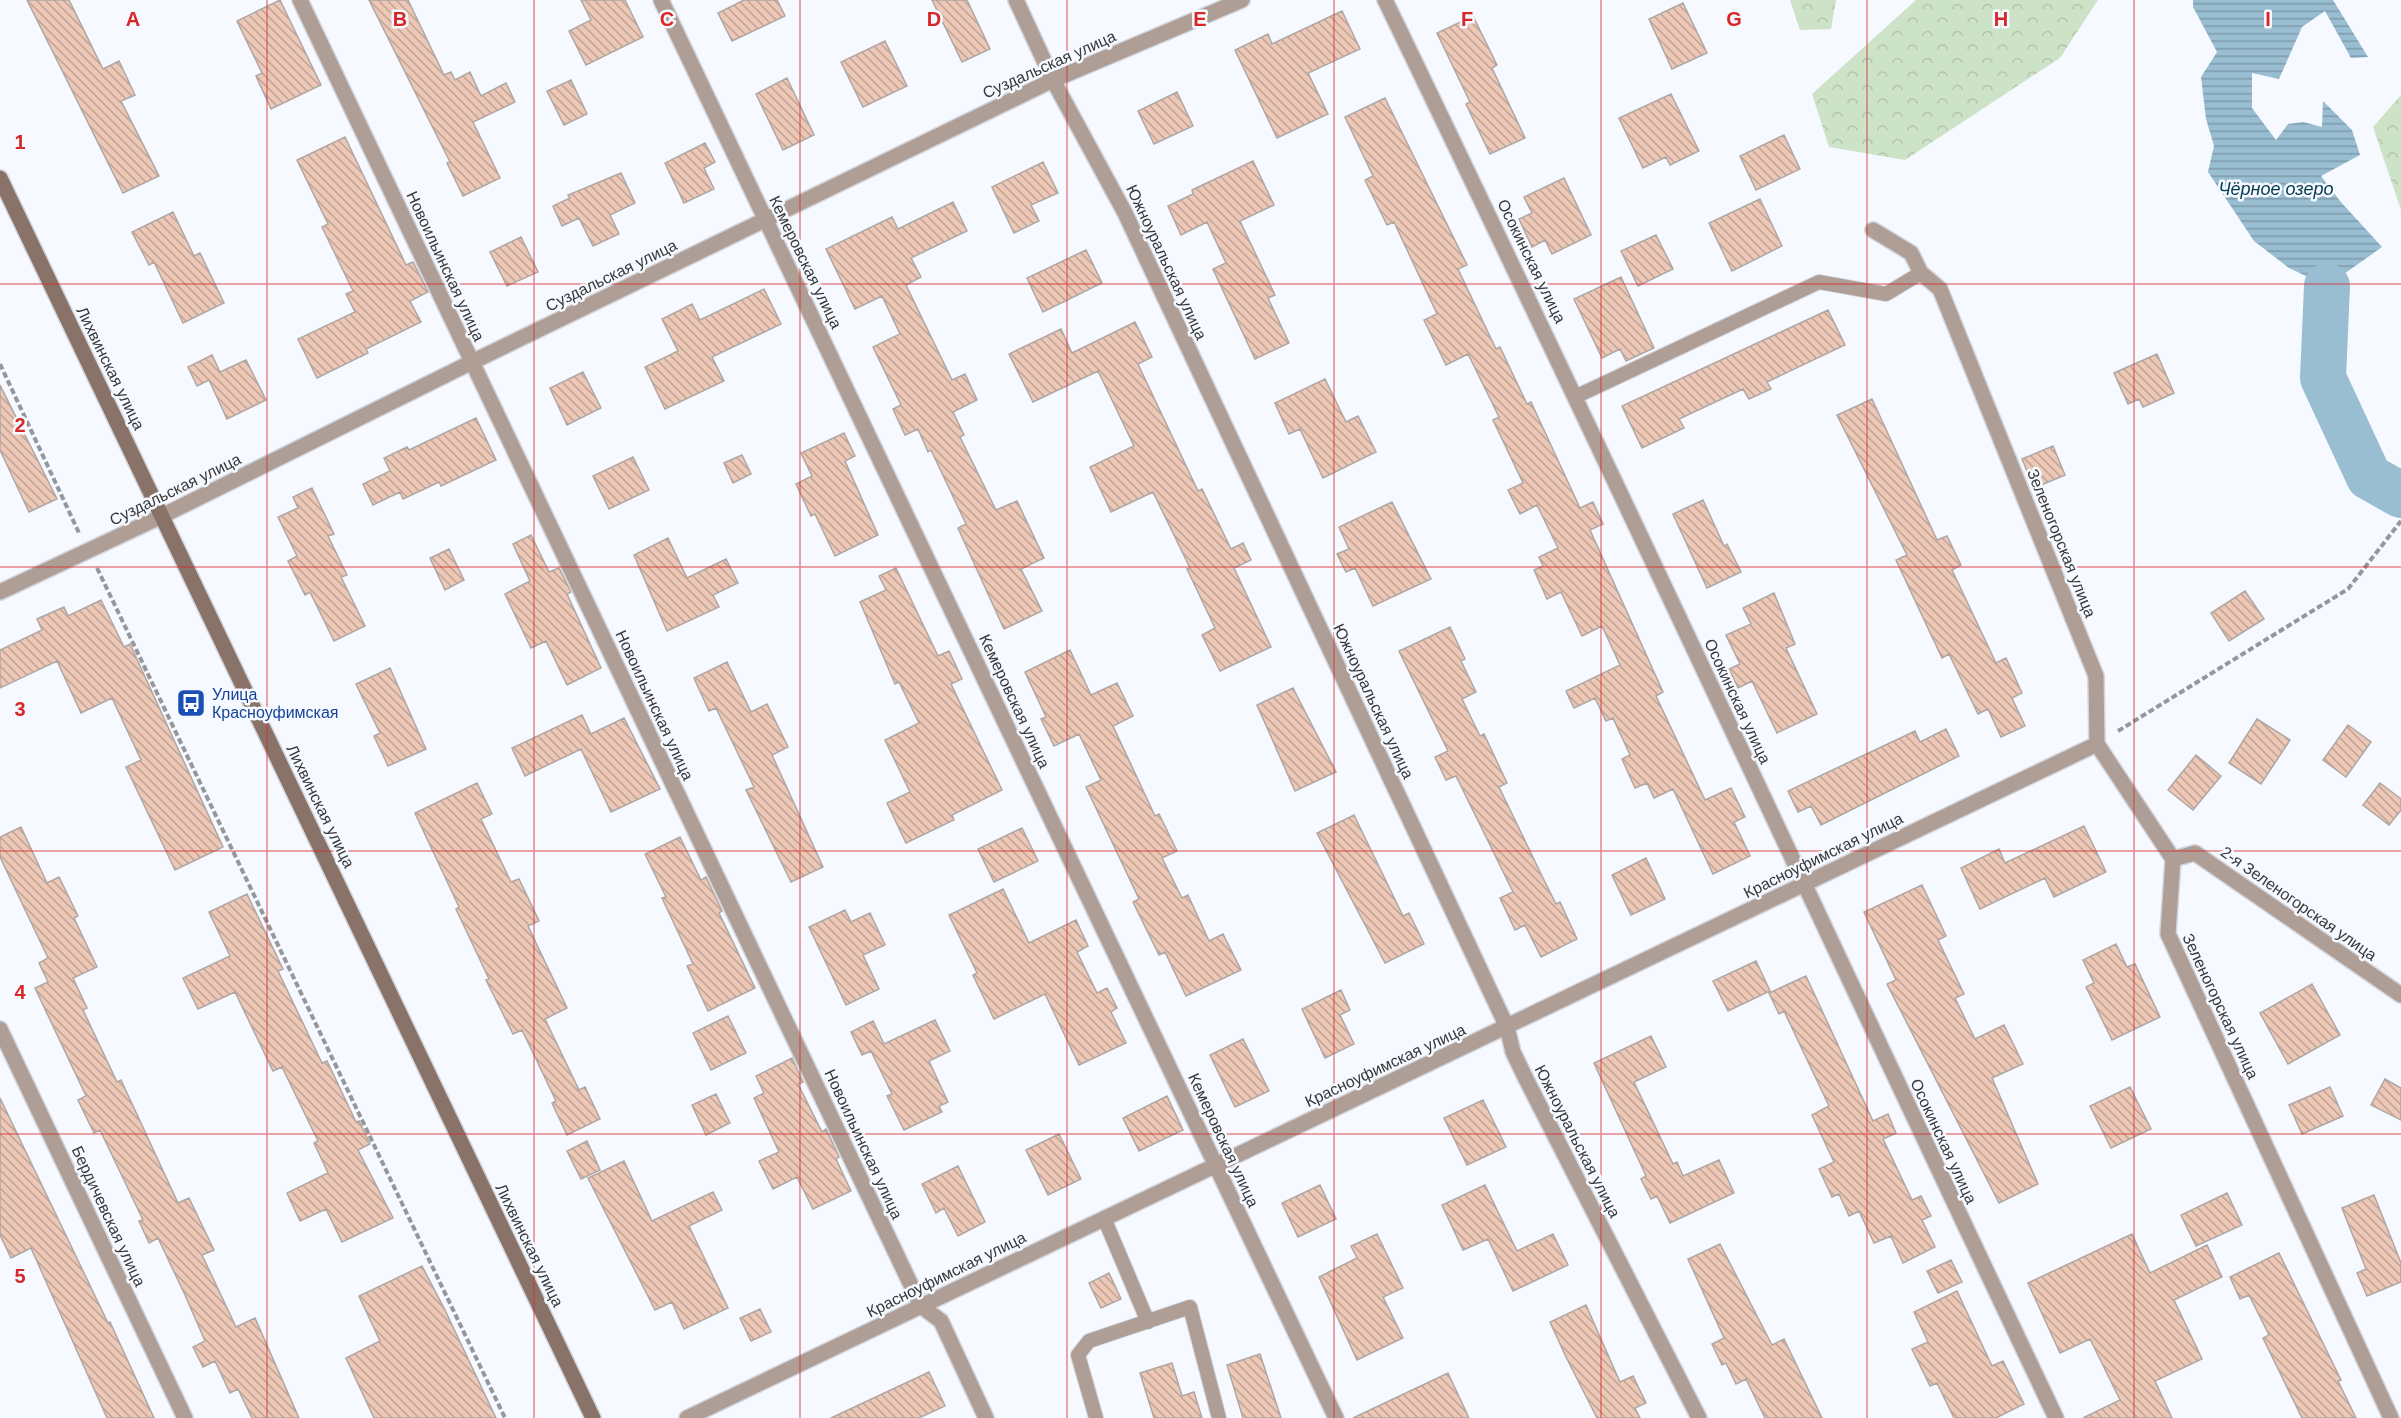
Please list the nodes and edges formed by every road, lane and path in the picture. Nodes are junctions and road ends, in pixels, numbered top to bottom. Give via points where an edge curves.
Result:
1 (300, 0) edge
2 (661, 0) edge
3 (1016, 0) edge
4 (1242, 0) edge
5 (1385, 0) edge
6 (1053, 80) junction
7 (0, 178) edge
8 (766, 220) junction
9 (1873, 230) dead end
10 (1921, 273) junction
11 (472, 362) junction
12 (0, 364) edge
13 (1577, 396) junction
14 (162, 516) junction
15 (2401, 521) edge
16 (88, 550) junction
17 (0, 592) edge
18 (2097, 744) junction
19 (2173, 859) junction
20 (1803, 884) junction
21 (2401, 995) edge
22 (1507, 1027) junction
23 (0, 1029) edge
24 (1216, 1165) junction
25 (1104, 1218) junction
26 (921, 1306) junction
27 (1148, 1322) junction
28 (185, 1418) edge
29 (505, 1418) edge
30 (593, 1418) edge
31 (687, 1418) edge
32 (986, 1418) edge
33 (1096, 1418) edge
34 (1219, 1418) edge
35 (1336, 1418) edge
36 (1699, 1418) edge
37 (2056, 1418) edge
38 (2391, 1418) edge

1 - 11 street, Новоильинская улица
2 - 8 street, Кемеровская улица
3 - 6 street, Южноуральская улица
4 - 6 street, Суздальская улица
5 - 13 street, Осокинская улица
6 - 8 street, Суздальская улица
6 - 22 street, Южноуральская улица via 1125,213
7 - 14 main road, Лихвинская улица
8 - 11 street, Суздальская улица
8 - 24 street, Кемеровская улица
9 - 10 street, Зеленогорская улица via 1911,253
10 - 13 lane via 1886,294 1819,282
10 - 18 street, Зеленогорская улица via 1940,289 2096,676
11 - 14 street, Суздальская улица
11 - 26 street, Новоильинская улица
12 - 16 path
13 - 20 street, Осокинская улица
14 - 16 street, Суздальская улица
14 - 30 main road, Лихвинская улица
15 - 18 path via 2348,589
16 - 17 street, Суздальская улица
16 - 29 path
18 - 19 street
18 - 20 street, Красноуфимская улица
19 - 21 street, 2-я Зеленогорская улица via 2195,853
19 - 38 street, Зеленогорская улица via 2168,934
20 - 22 street, Красноуфимская улица
20 - 37 street, Осокинская улица
22 - 24 street, Красноуфимская улица
22 - 36 street, Южноуральская улица via 1513,1052
23 - 28 street, Бердичевская улица
24 - 25 street, Красноуфимская улица
24 - 35 street, Кемеровская улица
25 - 26 street, Красноуфимская улица
25 - 27 lane
26 - 31 street, Красноуфимская улица
26 - 32 street, Новоильинская улица via 941,1321
27 - 33 lane via 1089,1341 1078,1355
27 - 34 lane via 1190,1307

